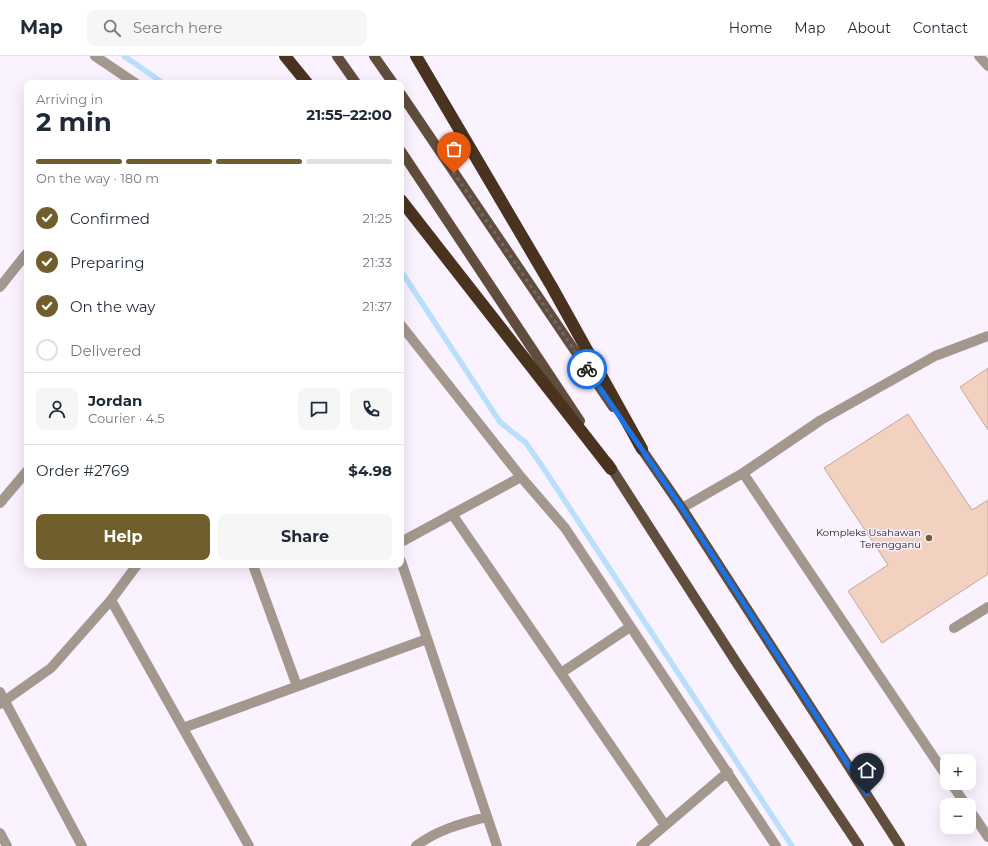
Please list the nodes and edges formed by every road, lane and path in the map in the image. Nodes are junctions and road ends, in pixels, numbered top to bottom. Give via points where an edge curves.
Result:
1 (95, 56) edge
2 (285, 56) edge
3 (337, 56) edge
4 (374, 56) edge
5 (416, 56) edge
6 (979, 56) edge
7 (988, 66) edge
8 (131, 80) edge
9 (305, 80) edge
10 (354, 80) edge
11 (391, 80) edge
12 (404, 98) edge
13 (404, 156) edge
14 (404, 204) edge
15 (24, 258) edge
16 (0, 287) edge
17 (404, 329) edge
18 (988, 336) edge
19 (642, 449) junction
20 (611, 469) junction
21 (743, 473) junction
22 (24, 474) edge
23 (521, 477) junction
24 (0, 503) edge
25 (682, 508) junction
26 (452, 514) junction
27 (404, 540) edge
28 (135, 568) edge
29 (254, 568) edge
30 (403, 568) edge
31 (111, 600) junction
32 (988, 607) edge
33 (630, 627) junction
34 (954, 628) dead end
35 (427, 639) junction
36 (561, 673) junction
37 (297, 686) junction
38 (2, 699) edge
39 (183, 728) junction
40 (940, 767) edge
41 (728, 772) junction
42 (486, 817) junction
43 (976, 819) edge
44 (665, 825) junction
45 (0, 833) edge
46 (988, 837) edge
47 (772, 844) edge
48 (7, 846) edge
49 (82, 846) edge
50 (249, 846) edge
51 (416, 846) edge
52 (497, 846) edge
53 (640, 846) edge
54 (859, 846) edge
55 (900, 846) edge

1 - 8 street
2 - 9 highway
3 - 10 main road
4 - 11 main road
5 - 19 highway via 552,287
6 - 7 street
12 - 19 main road
13 - 20 main road
14 - 20 highway
15 - 16 street
17 - 23 street
18 - 21 street via 935,356 821,420
19 - 25 main road
20 - 54 main road
21 - 25 street
21 - 40 street
22 - 24 street
23 - 26 street
23 - 33 street via 565,528
25 - 55 main road
26 - 27 street
26 - 36 street
28 - 31 street
29 - 37 street
30 - 35 street
31 - 38 street via 51,668
31 - 39 street
32 - 34 street
33 - 36 street
33 - 41 street
35 - 37 street
35 - 42 street
36 - 44 street
37 - 39 street
38 - 49 street
39 - 50 street
41 - 44 street
41 - 47 street
42 - 51 street via 453,825
42 - 52 street
43 - 46 street
44 - 53 street
45 - 48 street

